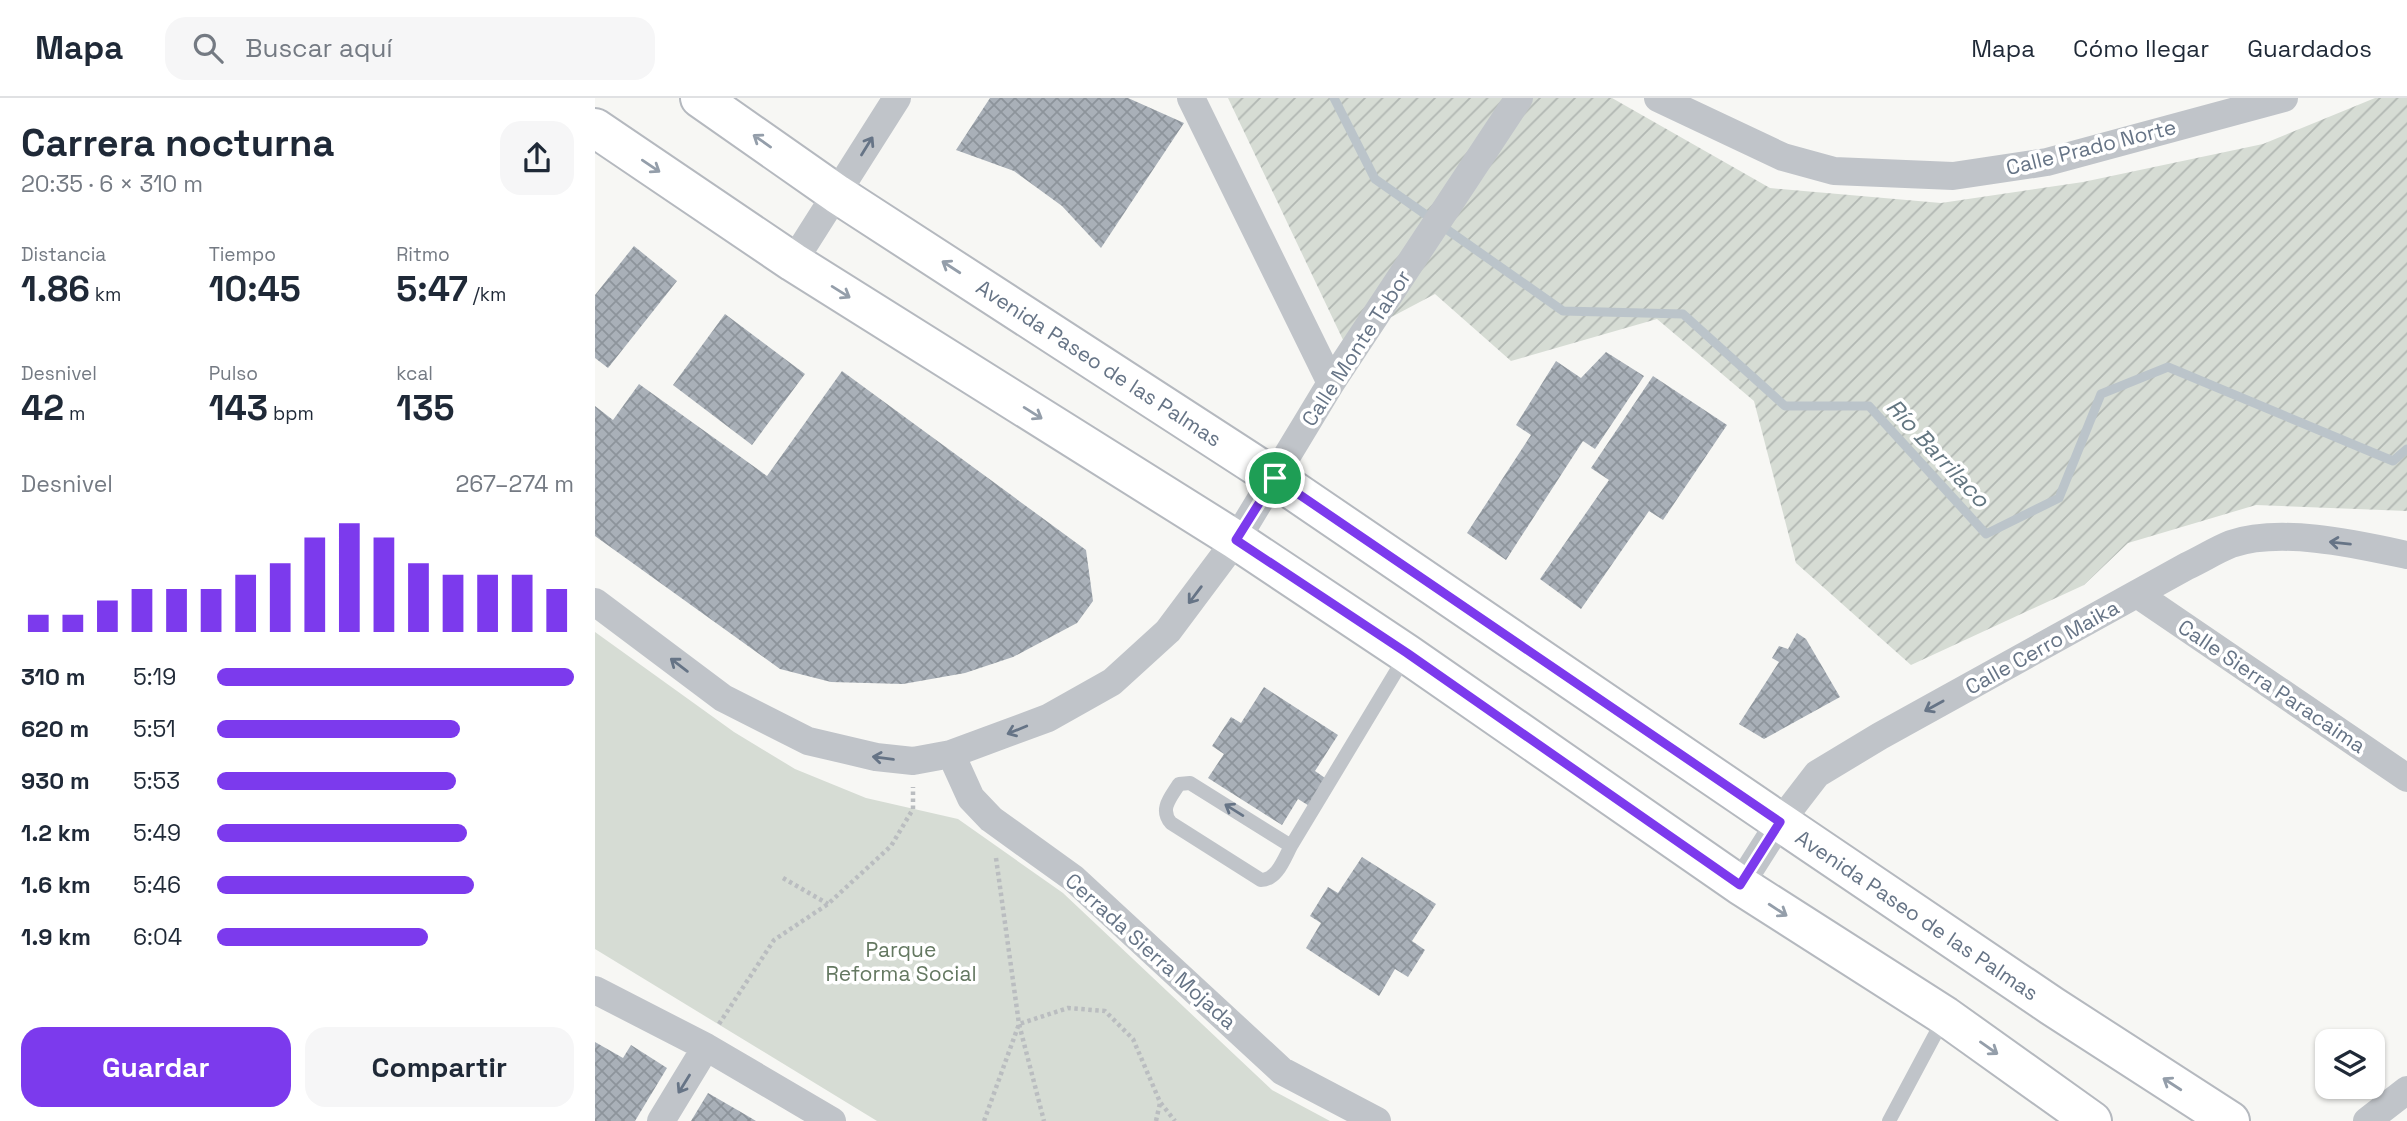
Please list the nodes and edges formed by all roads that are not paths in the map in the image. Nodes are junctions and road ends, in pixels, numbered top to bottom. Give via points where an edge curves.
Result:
1 (700, 98) edge
2 (897, 98) edge
3 (1191, 98) edge
4 (1519, 98) edge
5 (1658, 98) edge
6 (2284, 98) edge
7 (595, 128) edge
8 (837, 194) junction
9 (793, 262) junction
10 (1331, 383) junction
11 (1275, 478) junction
12 (1236, 540) junction
13 (2407, 555) edge
14 (2137, 594) junction
15 (595, 603) edge
16 (1407, 653) junction
17 (951, 754) junction
18 (2407, 778) edge
19 (1780, 822) junction
20 (1291, 846) junction
21 (1740, 885) junction
22 (595, 990) edge
23 (1945, 1016) junction
24 (706, 1048) junction
25 (2407, 1090) edge
26 (661, 1121) edge
27 (832, 1121) edge
28 (1377, 1121) edge
29 (1889, 1121) edge
30 (2092, 1121) edge
31 (2230, 1121) edge
32 (2367, 1121) edge

8 -> 1 main road, Avenida Paseo de las Palmas
8 -> 2 street
3 - 10 street
4 - 10 street, Calle Monte Tabor
5 - 6 street, Calle Prado Norte via 1783,157 1834,171 1953,176 2047,162
7 -> 9 main road
8 - 9 street
11 -> 8 main road, Avenida Paseo de las Palmas
9 -> 12 main road
10 - 11 street, Calle Monte Tabor
11 - 12 street, Calle Monte Tabor
11 - 19 main road, Avenida Paseo de las Palmas
12 - 16 main road
12 -> 17 street, Calle Monte Tabor via 1168,631 1112,682 1048,718
13 -> 14 street, Calle Cerro Maika via 2363,545 2273,536 2231,544
14 - 18 street, Calle Sierra Paracaima
14 -> 19 street, Calle Cerro Maika via 1817,774
17 -> 15 street, Calle Monte Tabor via 913,761 808,741 723,698
16 - 20 lane
16 - 21 main road
17 - 28 street, Cerrada Sierra Mojada via 971,798 991,819 1073,878 1282,1071
19 - 21 street, Calle Cerro Maika
31 -> 19 main road, Avenida Paseo de las Palmas
20 -> 20 lane via 1190,783 1178,784 1166,806 1171,823 1261,880 1275,873
21 -> 23 main road
22 - 24 street
23 - 29 lane
23 -> 30 main road
24 -> 26 street
24 - 27 street
25 - 32 street

